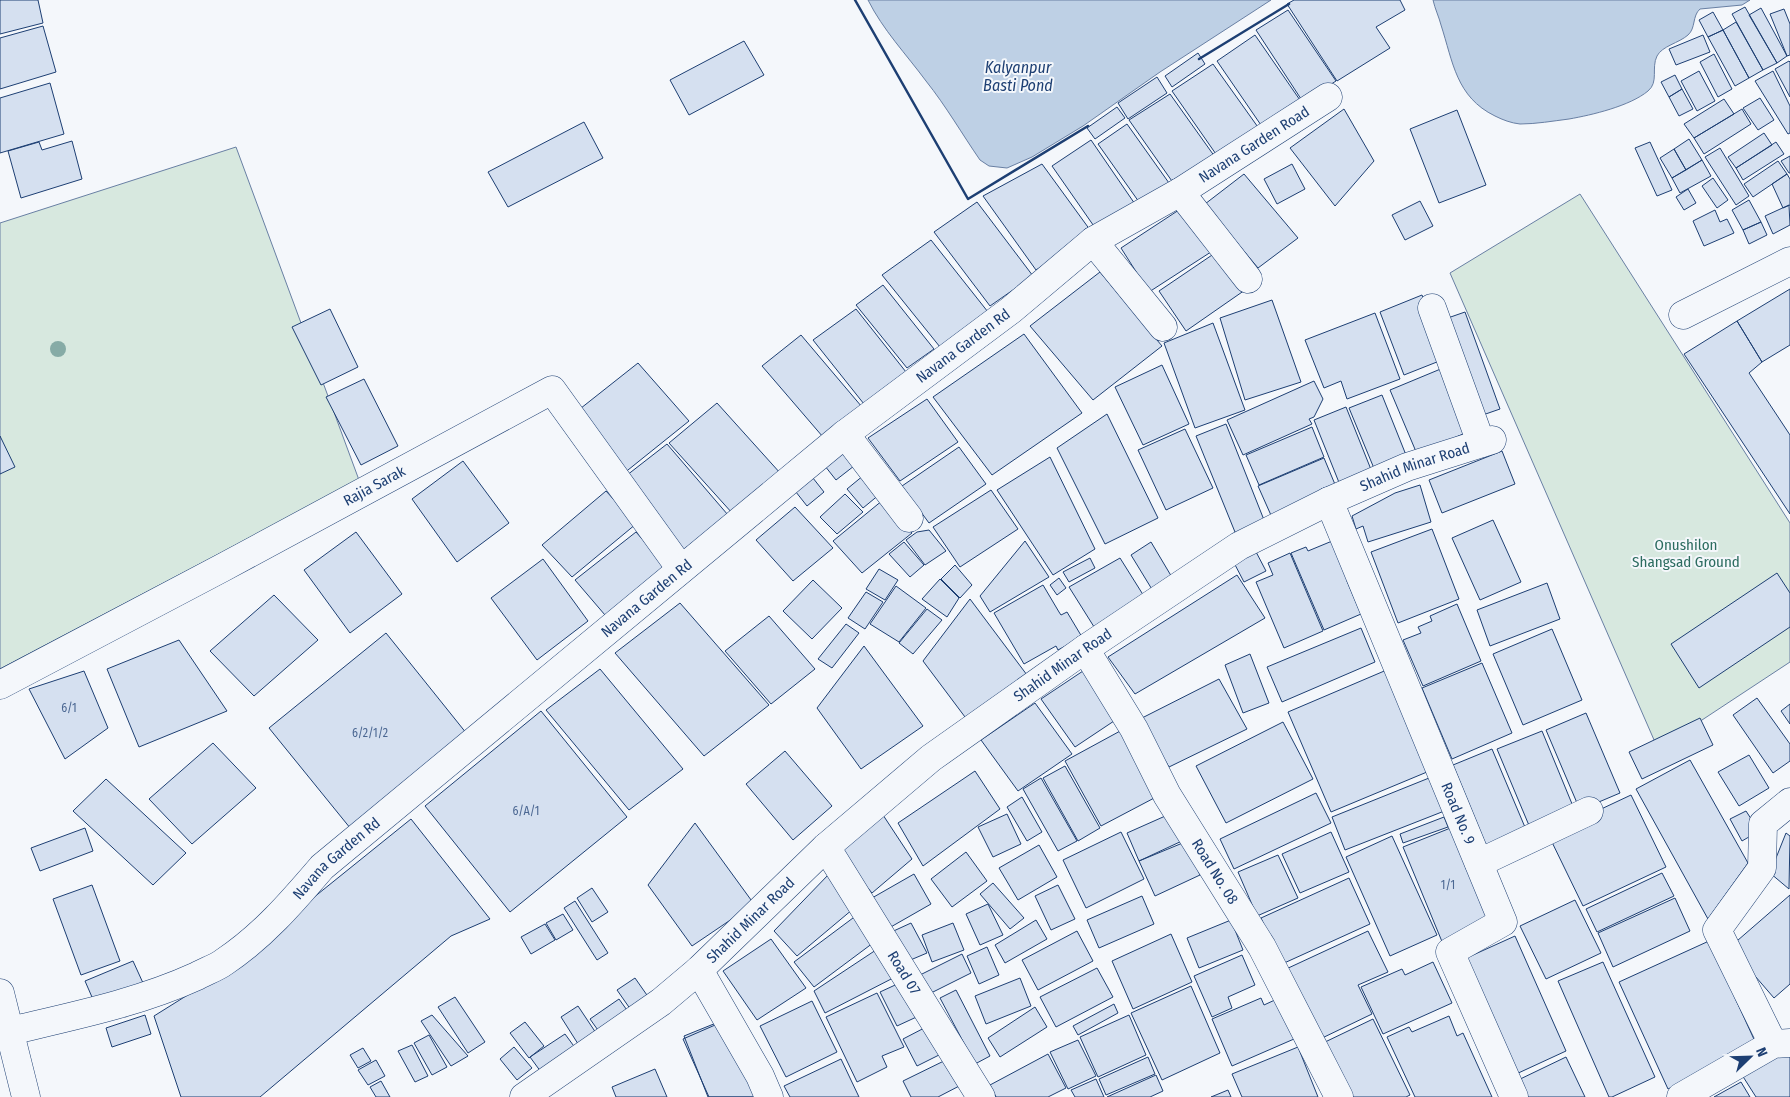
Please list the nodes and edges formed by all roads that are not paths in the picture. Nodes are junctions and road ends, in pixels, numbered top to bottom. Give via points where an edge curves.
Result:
1 (1328, 96) dead end
2 (1180, 192) junction
3 (1093, 241) junction
4 (1790, 261) edge
5 (1248, 279) dead end
6 (1432, 308) dead end
7 (1683, 315) dead end
8 (1163, 327) dead end
9 (846, 434) junction
10 (1329, 501) junction
11 (909, 518) dead end
12 (681, 569) junction
13 (1085, 648) junction
14 (0, 686) edge
15 (1790, 802) edge
16 (1589, 811) dead end
17 (826, 847) junction
18 (1479, 863) junction
19 (699, 970) junction
20 (0, 994) edge
21 (10, 1031) junction
22 (1782, 1043) edge
23 (26, 1097) edge
24 (524, 1097) edge
25 (768, 1097) edge
26 (981, 1097) edge
27 (1339, 1097) edge
28 (1514, 1097) edge
29 (1681, 1097) edge

1 - 2 main road, Navana Garden Road
2 - 3 main road, Navana Garden Rd
2 - 5 main road
3 - 8 main road
3 - 9 main road, Navana Garden Rd via 1011,310
4 - 7 main road
6 - 10 main road, Shahid Minar Road via 1486,441 1407,467
9 - 11 main road
9 - 12 main road, Navana Garden Rd
10 - 13 main road, Shahid Minar Road via 1239,546
10 - 18 main road, Road No. 9
12 - 14 main road, Rajia Sarak via 552,390
12 - 21 main road, Navana Garden Rd via 322,866 261,935 223,963 169,989
13 - 17 main road, Shahid Minar Road via 931,758
13 - 27 main road, Road No. 08 via 1134,729 1167,795 1262,947
15 - 22 main road via 1763,824 1762,868 1717,930
16 - 18 main road
17 - 19 main road, Shahid Minar Road
17 - 26 main road, Road 07
18 - 28 main road, Road No. 9 via 1503,922 1450,952
19 - 24 main road, Shahid Minar Road via 661,1002
19 - 25 main road, Shahid Minar Road via 760,1076
20 - 21 main road
21 - 23 main road
22 - 29 main road

